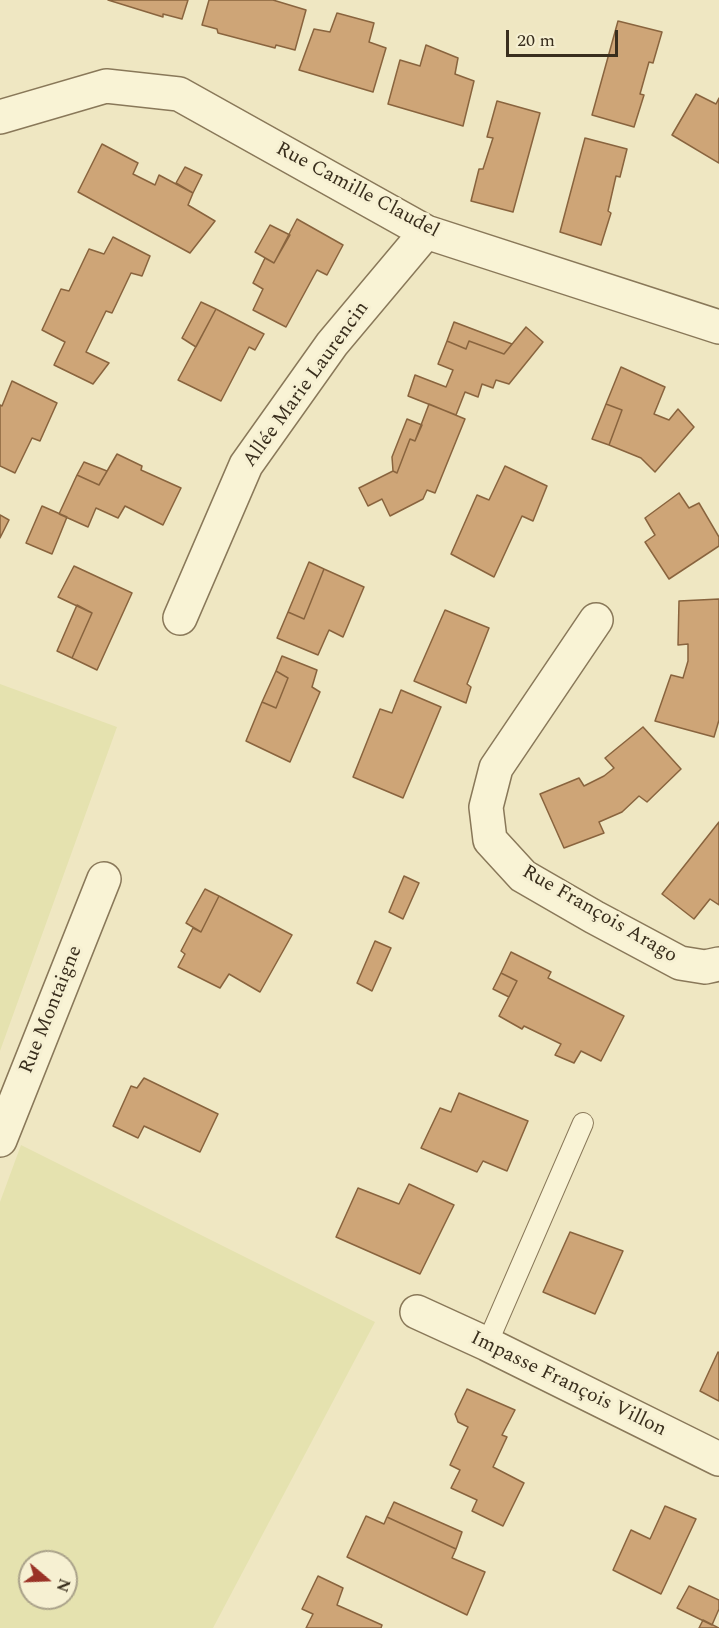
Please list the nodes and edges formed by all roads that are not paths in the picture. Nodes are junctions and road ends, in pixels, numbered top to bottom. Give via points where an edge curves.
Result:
1 (0, 117) edge
2 (426, 232) junction
3 (719, 327) edge
4 (180, 618) dead end
5 (596, 620) dead end
6 (104, 879) dead end
7 (719, 964) edge
8 (583, 1123) dead end
9 (0, 1140) edge
10 (417, 1312) dead end
11 (487, 1344) junction
12 (719, 1460) edge

1 - 2 street, Rue Camille Claudel via 106,86 179,94
2 - 3 street, Rue Camille Claudel
2 - 4 street, Allée Marie Laurencin via 332,344 246,465
5 - 7 street, Rue François Arago via 496,768 486,807 490,840 523,876 594,917 680,963 705,967
6 - 9 street, Rue Montaigne
8 - 11 lane
10 - 11 street, Impasse François Villon
11 - 12 street, Impasse François Villon

